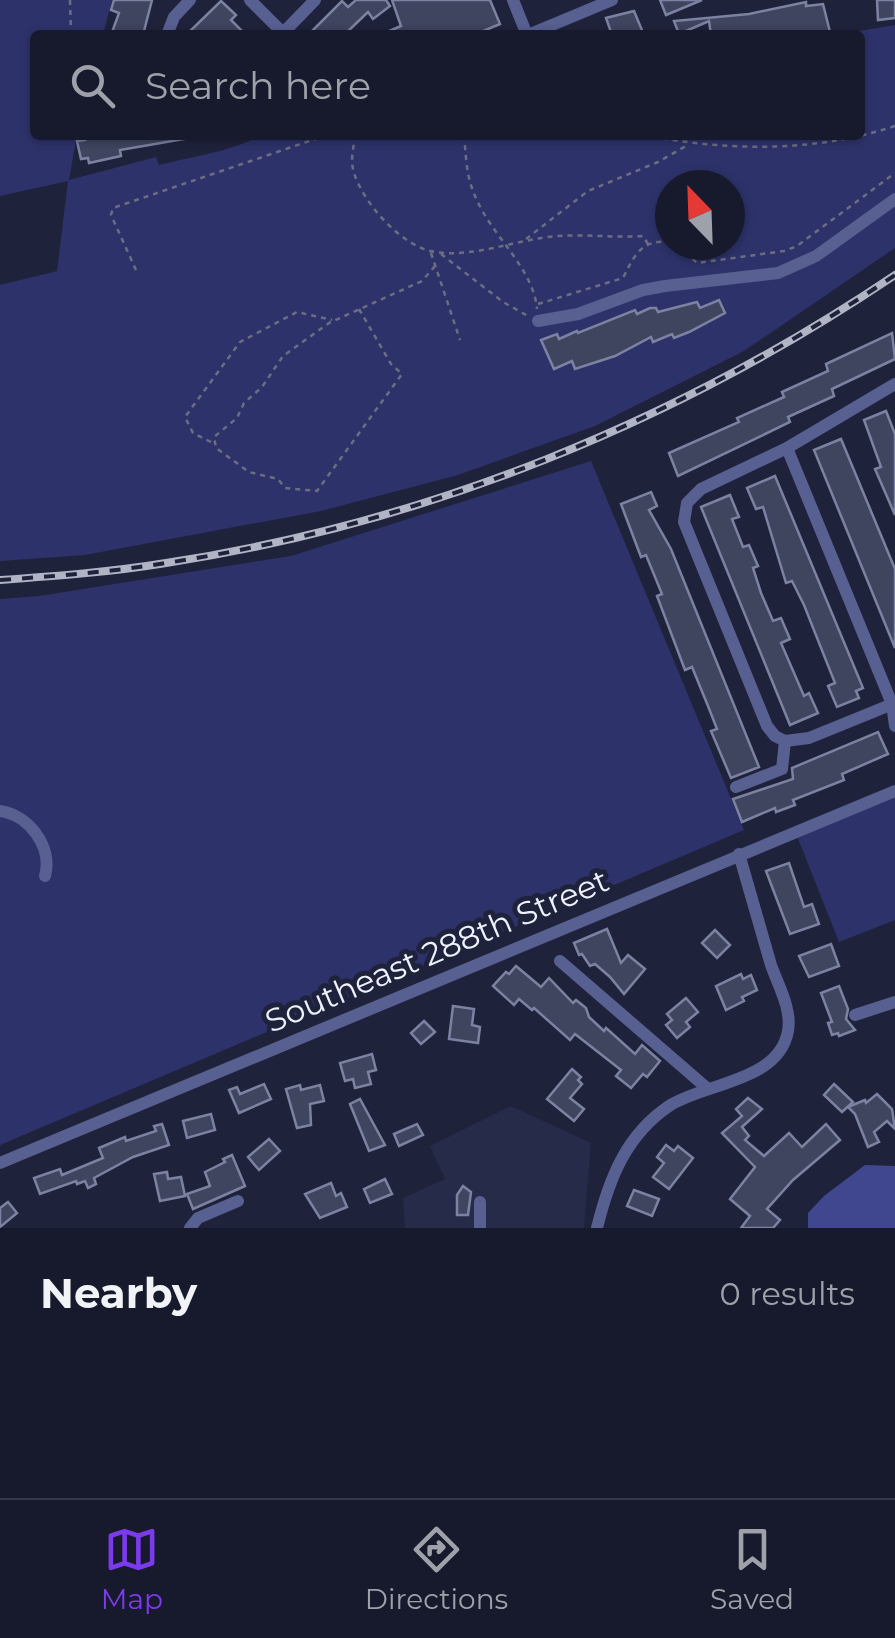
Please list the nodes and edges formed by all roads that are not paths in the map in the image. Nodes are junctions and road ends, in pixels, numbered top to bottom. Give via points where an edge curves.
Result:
1 (190, 0) edge
2 (250, 0) edge
3 (315, 0) edge
4 (512, 0) edge
5 (612, 0) edge
6 (169, 30) edge
7 (280, 30) edge
8 (288, 30) edge
9 (526, 30) edge
10 (540, 30) edge
11 (895, 199) edge
12 (538, 321) road end
13 (895, 384) edge
14 (787, 448) junction
15 (894, 705) edge
16 (895, 726) edge
17 (785, 740) junction
18 (736, 787) dead end
19 (895, 790) edge
20 (0, 811) edge
21 (739, 854) junction
22 (45, 876) dead end
23 (560, 961) dead end
24 (895, 1002) edge
25 (854, 1014) dead end
26 (708, 1089) junction
27 (0, 1163) edge
28 (238, 1202) dead end
29 (480, 1202) dead end
30 (190, 1228) edge
31 (480, 1228) edge
32 (597, 1228) edge

1 - 6 street
2 - 7 street
3 - 8 street
4 - 9 street
5 - 10 street
11 - 12 street via 788,270 664,286
13 - 14 street
14 - 15 street
14 - 17 street via 701,488 687,502 684,522 767,726
15 - 16 street
15 - 17 street
17 - 18 street via 782,769
19 - 21 street, Southeast 288th Street
20 - 22 street via 20,818 42,840
21 - 26 street via 788,1032 760,1069
21 - 27 street, Southeast 288th Street
23 - 26 street
24 - 25 street
26 - 32 street via 666,1108 641,1132 618,1161
28 - 30 street
29 - 31 street

